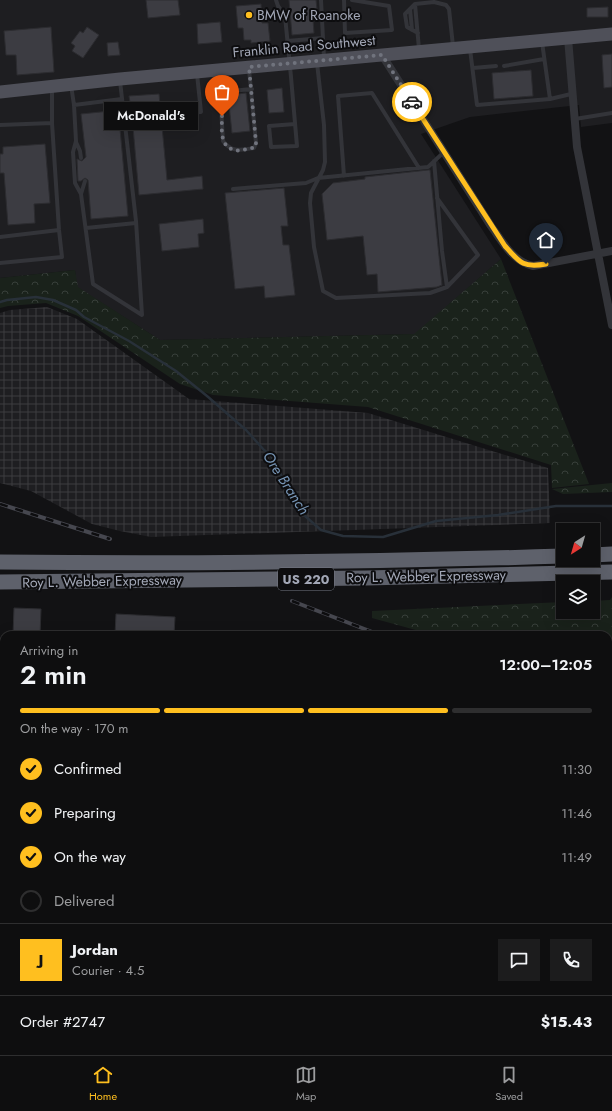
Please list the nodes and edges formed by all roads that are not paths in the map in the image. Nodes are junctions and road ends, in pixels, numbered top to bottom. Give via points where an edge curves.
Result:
1 (276, 0) edge
2 (321, 0) edge
3 (344, 0) edge
4 (352, 0) edge
5 (415, 4) junction
6 (418, 33) junction
7 (612, 34) edge
8 (323, 38) junction
9 (568, 38) junction
10 (542, 40) junction
11 (287, 41) junction
12 (470, 47) junction
13 (453, 48) junction
14 (420, 52) junction
15 (382, 55) junction
16 (544, 59) junction
17 (320, 61) junction
18 (289, 64) junction
19 (496, 66) dead end
20 (504, 66) dead end
21 (249, 67) junction
22 (473, 68) junction
23 (219, 70) junction
24 (196, 72) junction
25 (120, 79) junction
26 (71, 84) junction
27 (52, 86) junction
28 (252, 89) junction
29 (0, 90) edge
30 (220, 92) junction
31 (571, 94) junction
32 (122, 99) junction
33 (550, 99) junction
34 (74, 105) junction
35 (171, 114) dead end
36 (612, 114) edge
37 (574, 120) junction
38 (52, 123) junction
39 (295, 124) junction
40 (0, 125) edge
41 (76, 141) junction
42 (444, 152) junction
43 (81, 158) dead end
44 (434, 161) junction
45 (419, 168) junction
46 (344, 176) junction
47 (318, 178) junction
48 (85, 180) dead end
49 (233, 189) dead end
50 (81, 194) junction
51 (437, 198) junction
52 (136, 223) junction
53 (86, 228) junction
54 (59, 230) junction
55 (0, 237) edge
56 (612, 251) edge
57 (598, 254) junction
58 (0, 263) edge
59 (447, 287) junction
60 (612, 326) edge
61 (612, 554) edge
62 (600, 555) edge
63 (556, 556) edge
64 (0, 562) edge
65 (612, 572) edge
66 (0, 582) edge

1 - 11 lane via 284,16
2 - 8 lane
3 - 4 lane via 345,32 392,30 389,6
5 - 6 lane
5 - 6 lane via 405,14 407,27
5 - 13 lane via 446,4 449,9
6 - 14 lane
7 - 9 main road, Franklin Road Southwest
8 - 11 lane
8 - 17 lane
9 - 10 main road, Franklin Road Southwest
9 - 31 street
10 - 12 main road, Franklin Road Southwest
10 - 16 lane
11 - 18 lane
12 - 13 main road, Franklin Road Southwest
12 - 22 lane
13 - 14 main road, Franklin Road Southwest
14 - 15 main road, Franklin Road Southwest
15 - 17 main road, Franklin Road Southwest
15 - 42 street
16 - 20 lane
16 - 33 lane
17 - 18 main road, Franklin Road Southwest
17 - 47 lane via 325,162
18 - 21 main road, Franklin Road Southwest
18 - 39 lane
19 - 22 lane
21 - 23 main road, Franklin Road Southwest
21 - 28 lane
22 - 33 lane via 477,104
23 - 24 main road, Franklin Road Southwest
23 - 30 lane
24 - 25 main road, Franklin Road Southwest
24 - 35 lane via 200,112
25 - 26 main road, Franklin Road Southwest
25 - 32 lane
26 - 27 main road, Franklin Road Southwest
26 - 34 lane
27 - 29 main road, Franklin Road Southwest
27 - 38 lane
28 - 30 lane
28 - 30 lane via 256,143 254,148 235,151 223,141
31 - 33 lane
31 - 37 street
32 - 34 lane
32 - 52 lane
34 - 41 lane
36 - 37 lane
37 - 57 street
38 - 40 lane
38 - 54 lane
39 - 39 lane via 269,126 271,147 297,146
41 - 43 lane
41 - 50 lane via 72,152 75,183
42 - 44 lane
42 - 57 street via 494,231 520,261 533,266
44 - 45 lane via 428,167
44 - 51 lane
45 - 46 lane
45 - 46 lane via 372,93 338,96
46 - 47 lane
47 - 49 lane via 306,183
47 - 59 lane via 311,193 310,203 314,247 323,291 336,298 430,293
48 - 50 lane
50 - 53 lane
51 - 59 lane
51 - 59 lane via 478,255
52 - 53 lane
52 - 53 lane via 142,315 93,284
54 - 55 lane
54 - 58 lane via 62,257
56 - 57 street
57 - 60 street
61 - 62 highway
63 - 64 highway, Roy L. Webber Expressway / US 220 via 328,561
65 - 66 highway, Roy L. Webber Expressway / US 220

